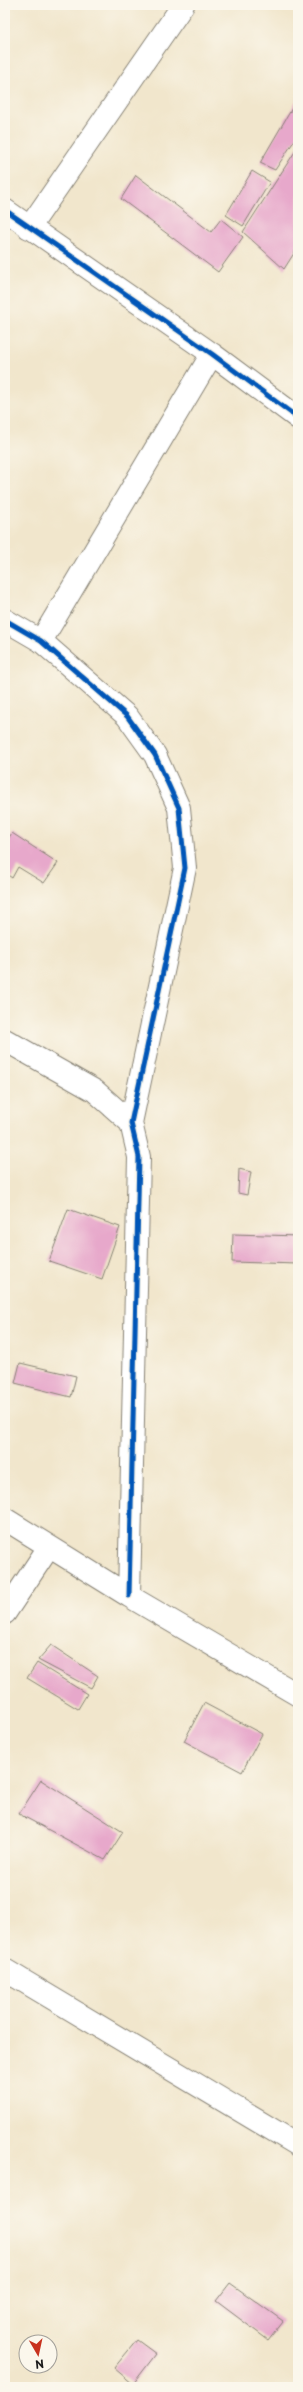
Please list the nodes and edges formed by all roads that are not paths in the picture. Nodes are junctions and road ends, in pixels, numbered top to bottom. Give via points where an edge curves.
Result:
1 (183, 5) edge
2 (5, 210) edge
3 (29, 228) junction
4 (212, 354) junction
5 (298, 418) edge
6 (5, 620) edge
7 (41, 641) junction
8 (5, 1040) edge
9 (131, 1123) junction
10 (5, 1519) edge
11 (49, 1547) junction
12 (129, 1596) junction
13 (5, 1613) edge
14 (298, 1695) edge
15 (5, 1970) edge
16 (298, 2145) edge

1 - 3 street
2 - 3 street
3 - 4 street
4 - 5 street
4 - 7 street
6 - 7 street
7 - 9 street via 128,716 155,755 179,808 185,868
8 - 9 street via 95,1091
9 - 12 street via 139,1157
10 - 11 street
11 - 12 street
11 - 13 street
12 - 14 street
15 - 16 street

